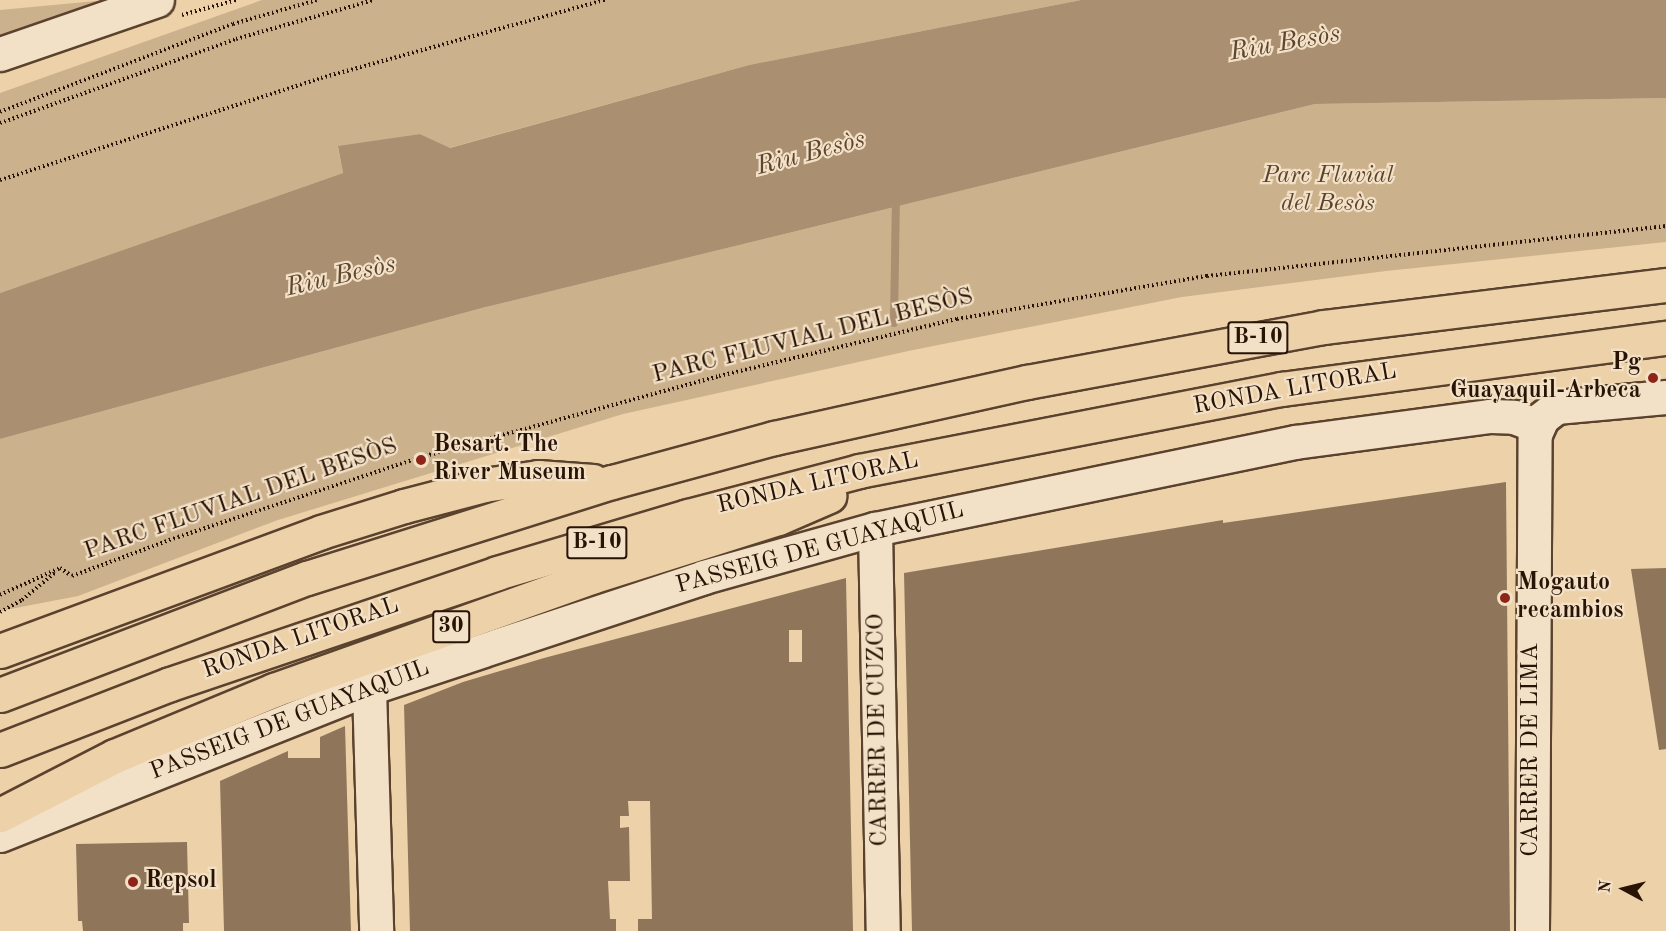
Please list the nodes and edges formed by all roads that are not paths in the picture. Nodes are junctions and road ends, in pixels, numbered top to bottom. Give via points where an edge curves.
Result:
1 (157, 0) edge
2 (0, 54) edge
3 (1666, 285) edge
4 (1666, 338) edge
5 (1666, 397) edge
6 (1538, 426) junction
7 (911, 461) junction
8 (612, 482) junction
9 (875, 529) junction
10 (0, 651) edge
11 (369, 688) junction
12 (0, 694) edge
13 (0, 750) edge
14 (0, 815) edge
15 (0, 835) edge
16 (376, 931) edge
17 (883, 931) edge
18 (1532, 931) edge

1 - 2 street
3 - 8 highway, B-10 via 1334,326 1200,348 774,438
4 - 7 highway, RONDA LITORAL / B-10 via 1282,389
5 - 6 street via 1556,407
6 - 9 street, PASSEIG DE GUAYAQUIL via 1514,417 1490,416 1295,442
6 - 18 street, CARRER DE LIMA via 1534,444
7 - 13 highway, RONDA LITORAL / B-10 via 688,516 496,573 191,676
7 - 14 highway, 30 via 778,518 591,577 274,690 115,756
8 - 10 highway via 538,477 484,485 404,506 321,532
8 - 12 highway, B-10 via 307,578
9 - 11 street, PASSEIG DE GUAYAQUIL via 704,577
9 - 17 street, CARRER DE CUZCO
11 - 15 street, PASSEIG DE GUAYAQUIL
11 - 16 street

